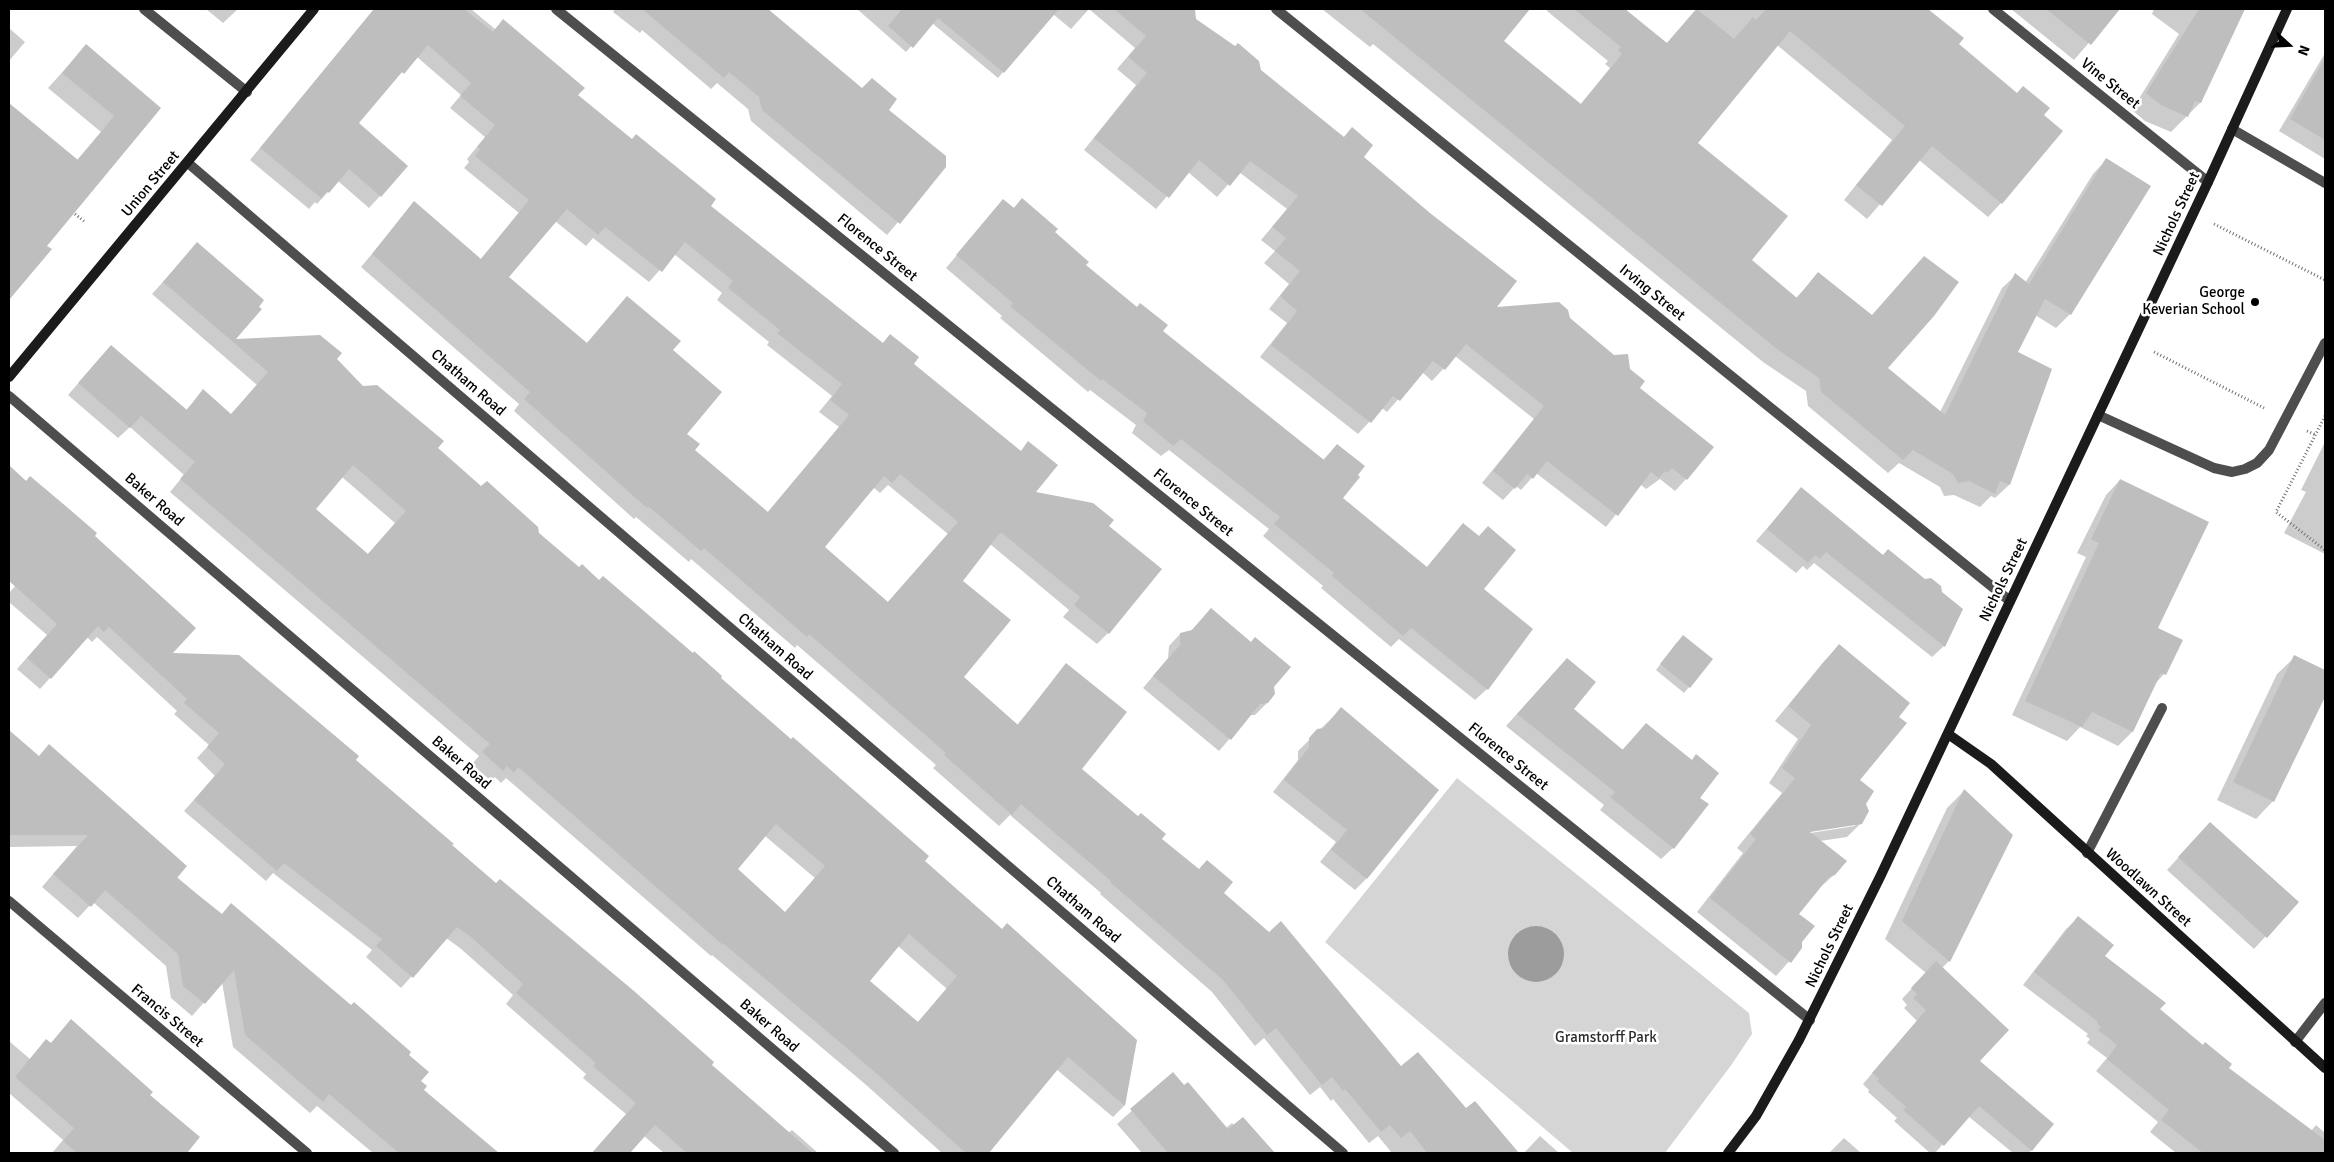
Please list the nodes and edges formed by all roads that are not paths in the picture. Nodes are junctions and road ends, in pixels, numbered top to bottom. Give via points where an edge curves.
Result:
1 (144, 9) edge
2 (314, 9) edge
3 (556, 9) edge
4 (1276, 9) edge
5 (1993, 9) edge
6 (2287, 9) edge
7 (247, 92) junction
8 (2232, 129) junction
9 (188, 163) junction
10 (2208, 182) junction
11 (2325, 182) edge
12 (2325, 343) edge
13 (9, 377) edge
14 (9, 396) edge
15 (2098, 415) junction
16 (2010, 601) junction
17 (2162, 708) dead end
18 (1948, 734) junction
19 (2087, 853) junction
20 (9, 901) edge
21 (2325, 1003) edge
22 (1810, 1020) junction
23 (2296, 1042) junction
24 (2325, 1068) edge
25 (307, 1153) edge
26 (894, 1153) edge
27 (1343, 1153) edge
28 (1728, 1153) edge

1 - 7 street
2 - 7 street, Union Street
3 - 22 street, Florence Street
4 - 16 street, Irving Street
5 - 10 street, Vine Street
6 - 8 street, Nichols Street
7 - 9 street, Union Street
8 - 10 street, Nichols Street
8 - 11 street
9 - 13 street, Union Street
9 - 27 street, Chatham Road
10 - 15 street, Nichols Street
12 - 15 street via 2264,457 2249,467 2232,472 2214,468
14 - 26 street, Baker Road
15 - 16 street, Nichols Street
16 - 18 street, Nichols Street
17 - 19 street
18 - 19 street, Woodlawn Street via 1991,764
18 - 22 street, Nichols Street
19 - 23 street, Woodlawn Street
20 - 25 street, Francis Street
21 - 23 street
22 - 28 street, Nichols Street via 1756,1116
23 - 24 street, Woodlawn Street

